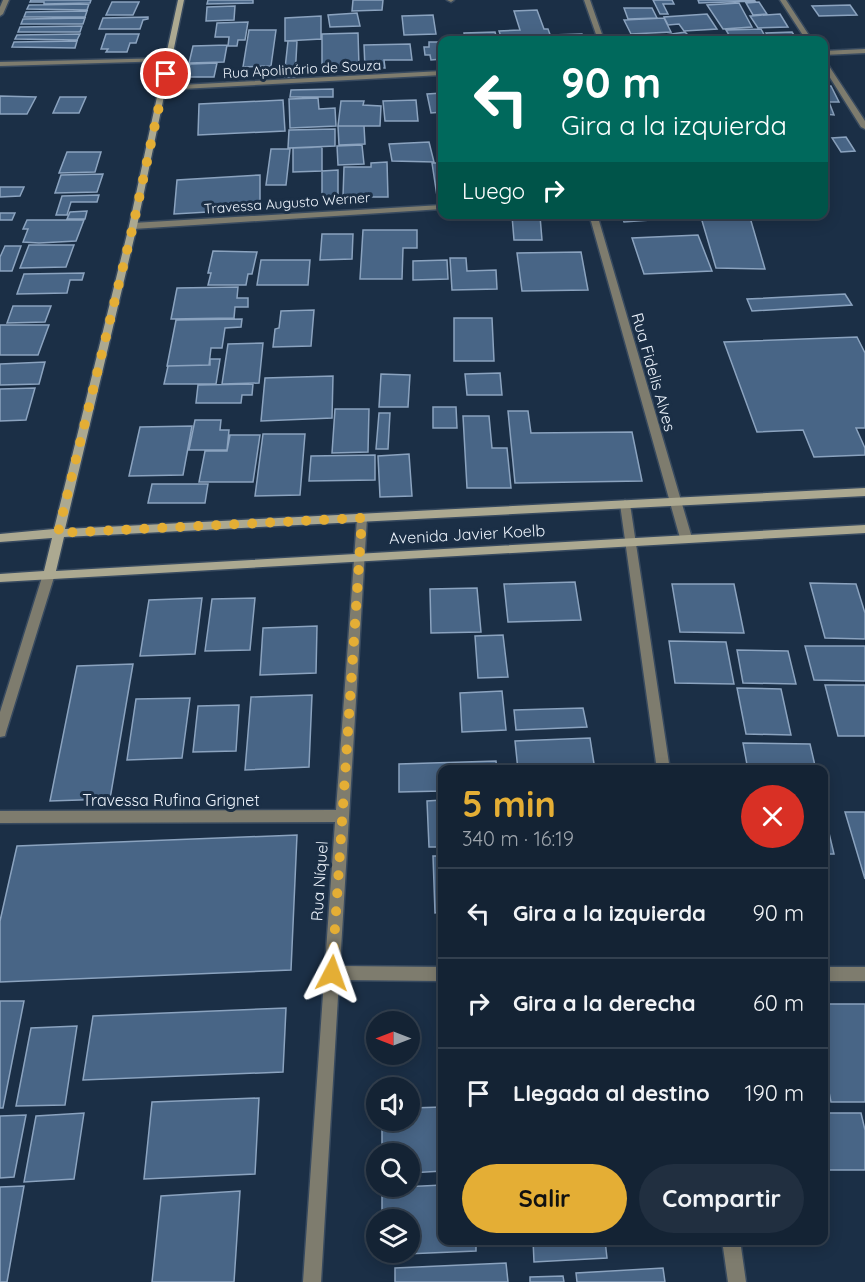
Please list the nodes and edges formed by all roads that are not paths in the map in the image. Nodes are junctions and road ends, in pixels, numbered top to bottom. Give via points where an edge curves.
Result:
1 (6, 0) edge
2 (181, 0) edge
3 (587, 0) edge
4 (783, 0) edge
5 (0, 14) edge
6 (600, 36) edge
7 (806, 36) edge
8 (865, 51) edge
9 (828, 53) edge
10 (169, 59) junction
11 (0, 63) edge
12 (828, 69) edge
13 (438, 73) edge
14 (163, 88) junction
15 (865, 127) edge
16 (438, 207) edge
17 (594, 219) edge
18 (133, 226) junction
19 (865, 492) edge
20 (676, 501) junction
21 (625, 504) junction
22 (362, 518) junction
23 (865, 529) edge
24 (58, 533) junction
25 (0, 538) edge
26 (686, 538) junction
27 (631, 542) junction
28 (360, 556) junction
29 (49, 574) junction
30 (0, 578) edge
31 (0, 732) edge
32 (663, 765) edge
33 (342, 816) junction
34 (0, 817) edge
35 (332, 973) junction
36 (438, 974) edge
37 (828, 974) edge
38 (865, 974) edge
39 (732, 1245) edge
40 (312, 1282) edge
41 (737, 1282) edge

1 - 5 street
2 - 10 street
3 - 6 street
4 - 7 street
8 - 9 street
10 - 11 street
10 - 14 street
12 - 15 street
13 - 14 street, Rua Apolinário de Souza
14 - 18 street
16 - 18 street, Travessa Augusto Werner
17 - 20 street, Rua Fidelis Alves
18 - 24 street
19 - 20 street, Avenida Javier Koelb
20 - 21 street, Avenida Javier Koelb
20 - 26 street, Rua Fidelis Alves
21 - 22 street, Avenida Javier Koelb
21 - 27 street
22 - 24 street, Avenida Javier Koelb
22 - 28 street, Rua Níquel
23 - 26 street, Avenida Javier Koelb
24 - 25 street, Avenida Javier Koelb
24 - 29 street
26 - 27 street, Avenida Javier Koelb
27 - 28 street, Avenida Javier Koelb
27 - 32 street
28 - 29 street, Avenida Javier Koelb
28 - 33 street, Rua Níquel
29 - 30 street, Avenida Javier Koelb
29 - 31 street
33 - 34 street, Travessa Rufina Grignet
33 - 35 street, Rua Níquel
35 - 36 street
35 - 40 street, Rua Níquel
37 - 38 street
39 - 41 street

